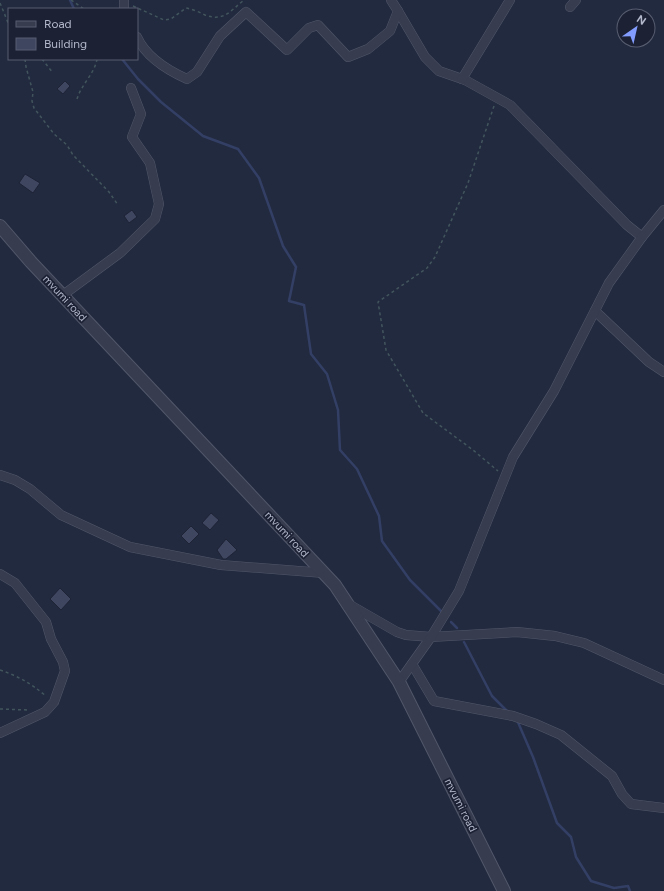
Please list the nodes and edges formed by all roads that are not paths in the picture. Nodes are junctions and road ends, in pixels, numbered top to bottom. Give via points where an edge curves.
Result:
1 (391, 0) edge
2 (510, 0) edge
3 (398, 10) junction
4 (138, 39) edge
5 (462, 79) junction
6 (131, 88) dead end
7 (664, 210) edge
8 (0, 226) edge
9 (642, 237) junction
10 (62, 295) junction
11 (595, 311) junction
12 (664, 372) edge
13 (0, 475) edge
14 (324, 573) junction
15 (0, 574) edge
16 (350, 605) junction
17 (431, 637) junction
18 (412, 664) junction
19 (664, 680) edge
20 (398, 682) junction
21 (0, 733) edge
22 (664, 808) edge
23 (504, 891) edge

1 - 3 street
2 - 5 street
3 - 4 street via 390,31 368,49 348,57 318,25 309,28 287,50 246,12 220,36 197,72 187,79 171,72 142,48
3 - 5 street via 425,57 439,71
5 - 9 street via 510,105 627,225
6 - 10 street via 142,114 132,137 150,163 159,204 155,218 120,252
7 - 9 street
8 - 10 street, mvumi road
9 - 11 street via 609,283
10 - 14 street, mvumi road
11 - 12 street via 649,362
11 - 17 street via 554,391 514,457 459,591
13 - 14 street via 30,489 60,515 130,547 221,565
14 - 16 street, mvumi road
15 - 21 street via 15,583 46,622 50,640 63,662 65,671 54,702 45,712
16 - 17 street via 396,632
16 - 20 street, mvumi road
17 - 18 street
17 - 19 street via 517,632 555,636 584,642
18 - 20 street
18 - 22 street via 434,702 513,716 561,735 612,776 631,804
20 - 23 street, mvumi road

